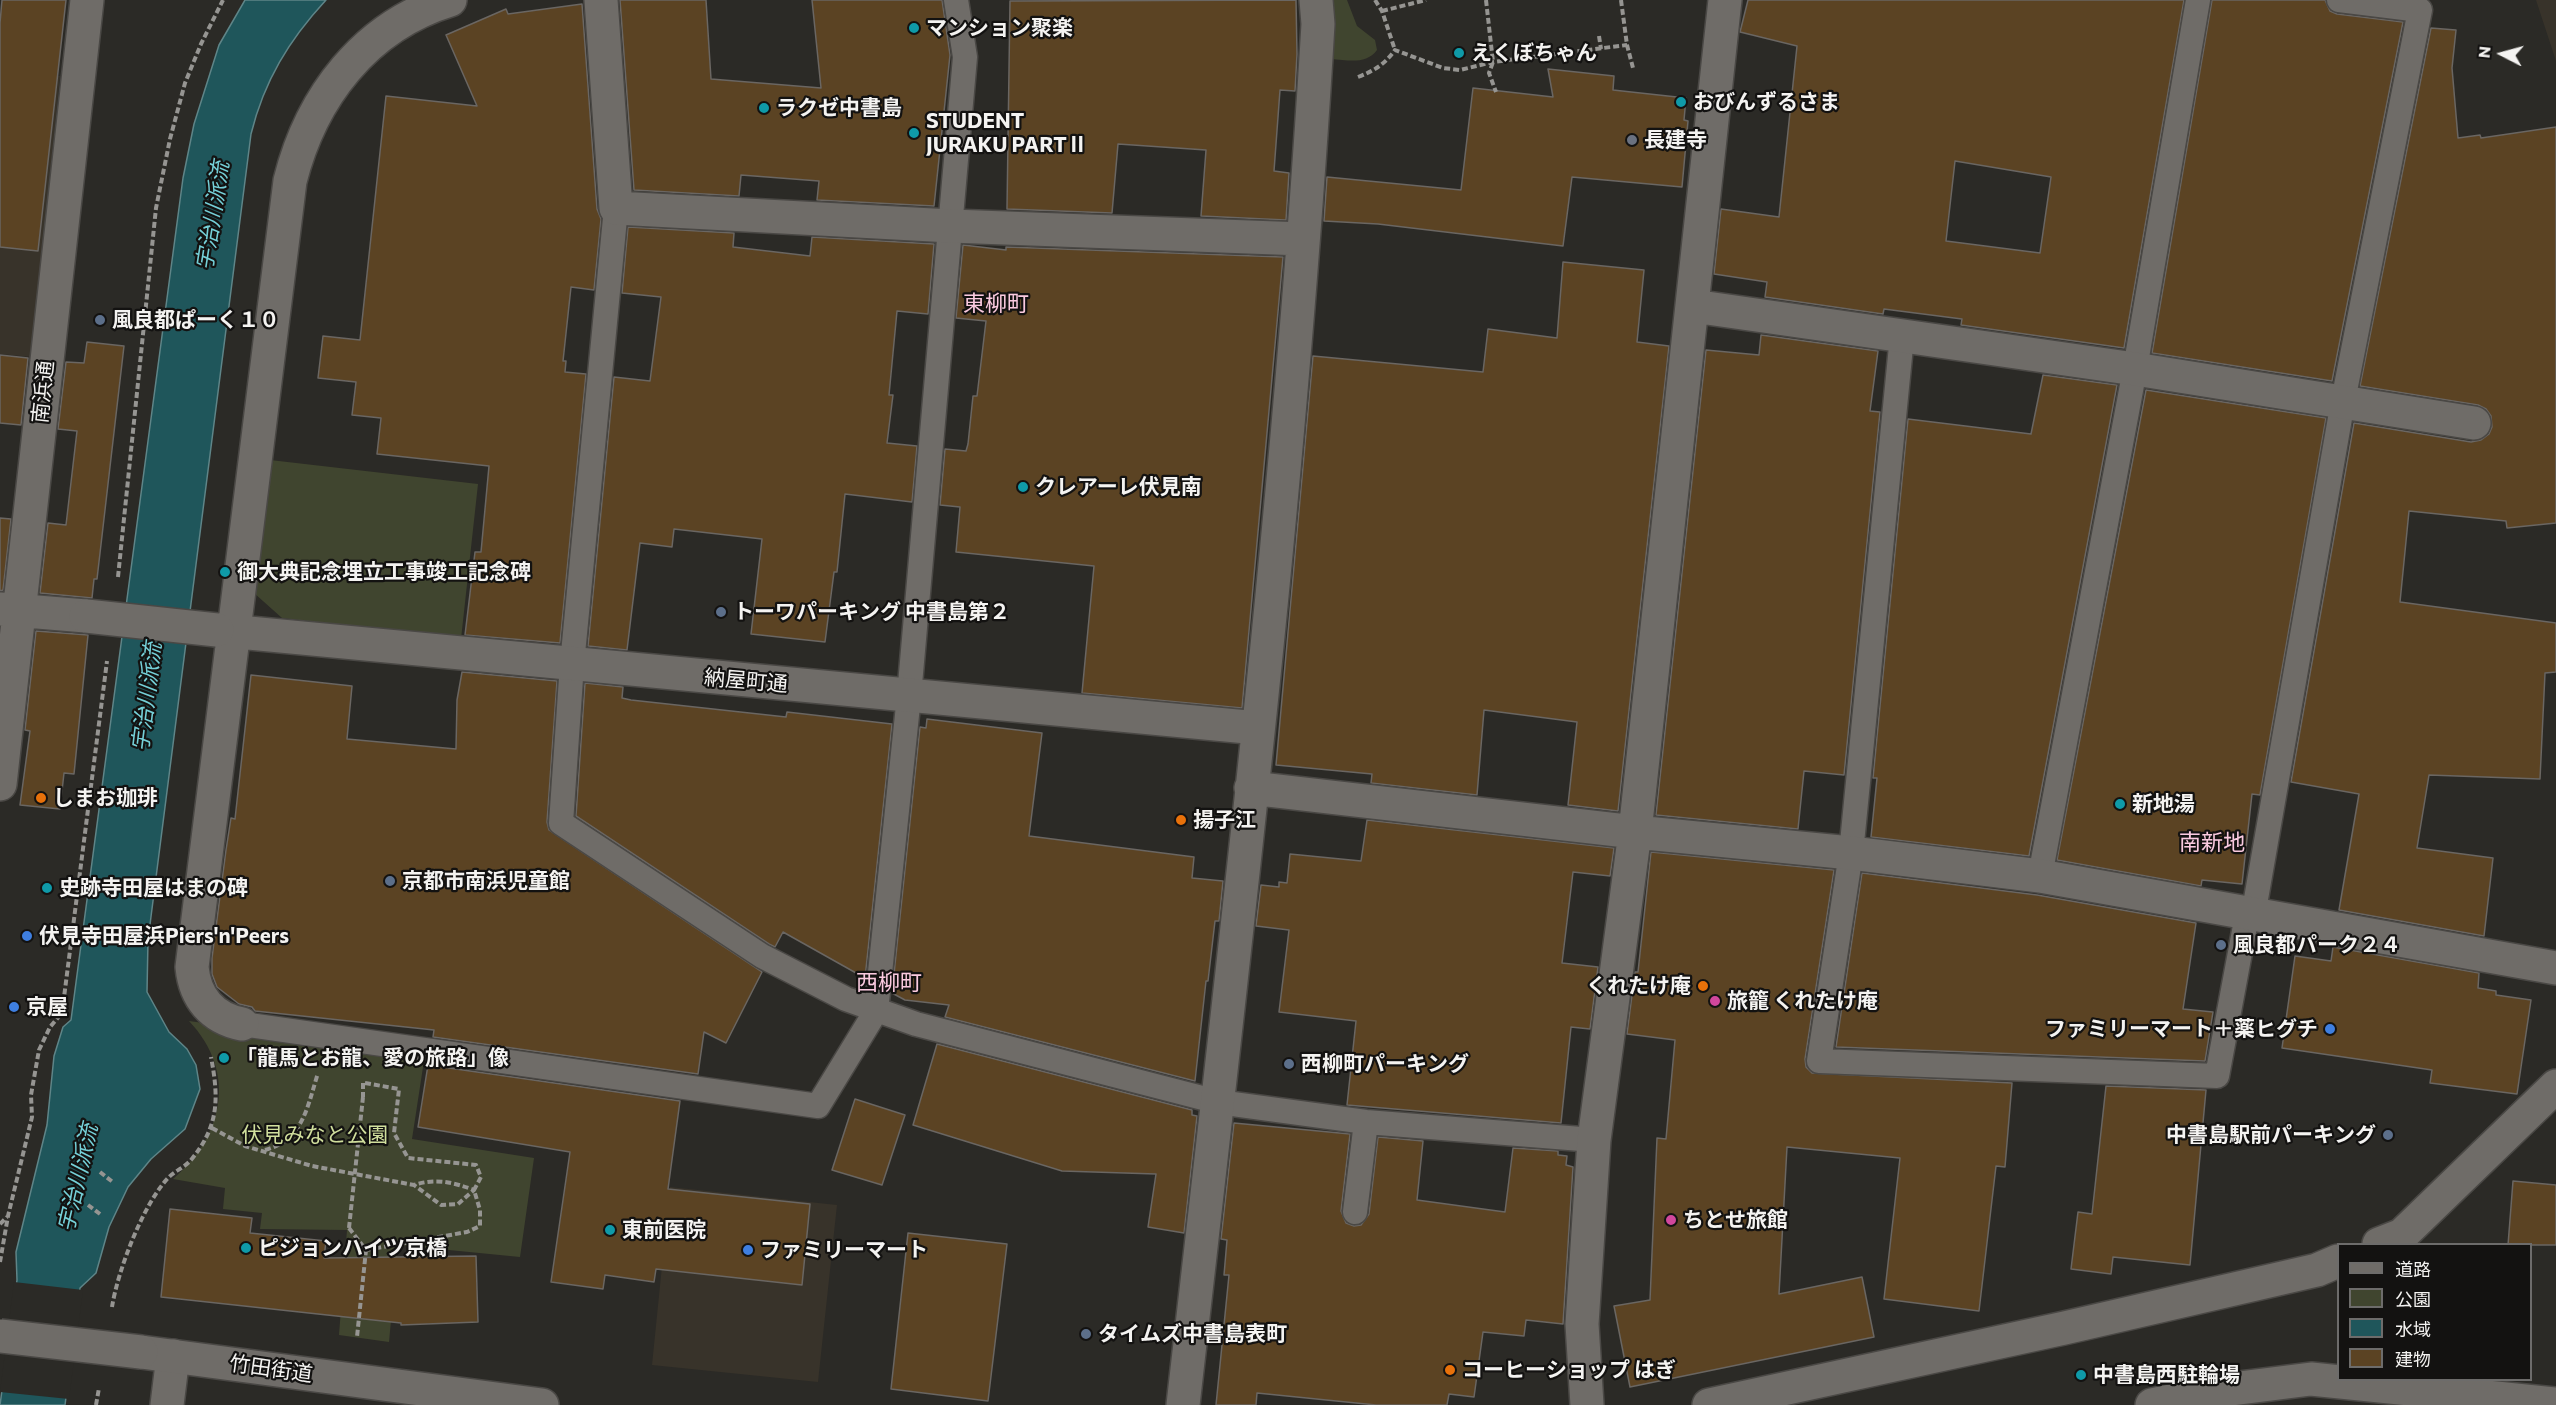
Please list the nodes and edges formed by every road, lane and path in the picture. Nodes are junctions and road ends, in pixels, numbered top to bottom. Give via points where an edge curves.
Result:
1 (87, 0) edge
2 (450, 0) edge
3 (601, 0) edge
4 (956, 0) edge
5 (1316, 0) edge
6 (1375, 0) edge
7 (1426, 0) edge
8 (1486, 0) edge
9 (1621, 0) edge
10 (1725, 0) edge
11 (2198, 0) edge
12 (2339, 0) edge
13 (1382, 11) junction
14 (1599, 36) dead end
15 (1627, 45) junction
16 (1600, 49) junction
17 (1395, 50) junction
18 (1493, 62) junction
19 (1633, 68) dead end
20 (1350, 81) dead end
21 (1496, 92) dead end
22 (616, 208) junction
23 (951, 226) junction
24 (1303, 239) junction
25 (1693, 306) junction
26 (1902, 336) junction
27 (2135, 369) junction
28 (2343, 400) junction
29 (2474, 423) dead end
30 (9, 610) edge
31 (225, 631) junction
32 (572, 664) junction
33 (909, 696) junction
34 (1258, 728) junction
35 (0, 784) edge
36 (1251, 788) junction
37 (1635, 832) junction
38 (1851, 853) junction
39 (2040, 876) junction
40 (2250, 916) junction
41 (2556, 968) edge
42 (876, 1011) junction
43 (242, 1024) joint
44 (327, 1076) dead end
45 (354, 1081) dead end
46 (364, 1083) junction
47 (2556, 1086) edge
48 (1218, 1102) junction
49 (1366, 1122) junction
50 (212, 1128) dead end
51 (1594, 1140) junction
52 (264, 1150) junction
53 (100, 1172) dead end
54 (169, 1178) dead end
55 (114, 1183) dead end
56 (414, 1185) junction
57 (474, 1190) junction
58 (88, 1205) dead end
59 (1355, 1212) dead end
60 (100, 1214) dead end
61 (0, 1224) edge
62 (2384, 1243) edge
63 (366, 1250) junction
64 (2337, 1261) edge
65 (0, 1262) edge
66 (111, 1313) dead end
67 (0, 1336) edge
68 (173, 1356) junction
69 (353, 1380) junction
70 (100, 1382) dead end
71 (2556, 1404) edge
72 (96, 1405) edge
73 (167, 1405) edge
74 (542, 1405) edge
75 (1183, 1405) edge
76 (1587, 1405) edge
77 (1709, 1405) edge
78 (2152, 1405) edge

1 - 30 street, 南浜通
2 - 31 street via 401,22 365,48 335,80 302,138 286,202
3 - 22 street
4 - 23 lane via 965,57
5 - 24 street via 1318,24
6 - 13 path
7 - 13 path
8 - 18 path
9 - 15 path
10 - 25 street
11 - 27 lane
12 - 28 lane via 2420,10
13 - 17 path
14 - 16 path
15 - 16 path
15 - 19 path
16 - 18 path
17 - 18 path via 1443,68 1460,69
17 - 20 path via 1372,72
18 - 21 path via 1489,72
22 - 23 street
22 - 32 lane
23 - 24 street
23 - 33 lane
24 - 34 street
25 - 26 street
25 - 37 street
26 - 27 street
26 - 38 lane
27 - 28 street
27 - 39 lane
28 - 29 street
28 - 40 lane
30 - 31 street, 納屋町通, bridge
30 - 35 street, 南浜通
31 - 32 street, 納屋町通
31 - 43 street via 192,967 203,1001 220,1017
32 - 33 street, 納屋町通
32 - 42 lane via 561,823 762,956
33 - 34 street, 納屋町通
33 - 42 lane
34 - 36 street
36 - 37 street
36 - 48 street
37 - 38 street
37 - 51 street
38 - 39 street
38 - 40 lane via 1819,1061 2217,1076
39 - 40 street
40 - 41 street
42 - 43 lane via 818,1106
42 - 48 lane
44 - 52 path via 318,1074 296,1134 282,1146
45 - 46 path
46 - 57 path via 399,1089 394,1133 408,1158 476,1165 481,1177
46 - 63 path, bridge via 349,1228
47 - 62 street via 2402,1235
48 - 49 lane
48 - 75 street
49 - 51 lane
49 - 59 lane
50 - 52 path via 245,1146
51 - 76 street via 1582,1324
52 - 56 path via 329,1171
53 - 55 path
54 - 66 path via 141,1222 115,1290
56 - 57 path via 447,1180
56 - 57 path via 441,1205 458,1204
57 - 63 path via 480,1226
58 - 60 path
61 - 65 path via 8,1216
63 - 69 path
64 - 77 street via 2317,1270 2087,1323
67 - 68 street, 竹田街道, bridge
68 - 69 street, 竹田街道
68 - 73 street
69 - 74 street, 竹田街道
70 - 72 path
71 - 78 street via 2311,1379 2223,1390

